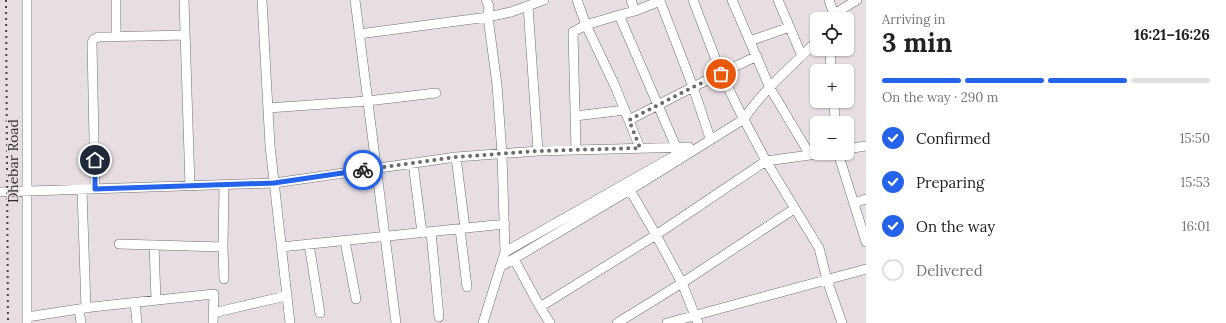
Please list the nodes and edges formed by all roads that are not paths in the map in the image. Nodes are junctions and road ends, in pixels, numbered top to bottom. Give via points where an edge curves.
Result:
1 (27, 0) edge
2 (116, 0) edge
3 (184, 0) edge
4 (262, 0) edge
5 (355, 0) edge
6 (544, 0) edge
7 (577, 0) edge
8 (631, 0) edge
9 (660, 0) edge
10 (693, 0) edge
11 (732, 0) edge
12 (778, 0) edge
13 (829, 0) edge
14 (857, 0) edge
15 (489, 2) edge
16 (528, 6) junction
17 (635, 11) junction
18 (830, 12) edge
19 (840, 12) edge
20 (619, 15) junction
21 (488, 17) junction
22 (586, 25) junction
23 (790, 26) junction
24 (359, 34) junction
25 (185, 35) junction
26 (116, 36) junction
27 (750, 41) junction
28 (810, 48) edge
29 (757, 56) junction
30 (802, 56) junction
31 (721, 74) junction
32 (693, 87) junction
33 (770, 88) junction
34 (436, 93) dead end
35 (367, 101) junction
36 (658, 104) junction
37 (268, 108) junction
38 (624, 110) junction
39 (744, 115) junction
40 (575, 116) junction
41 (629, 120) junction
42 (709, 135) junction
43 (866, 146) edge
44 (676, 147) junction
45 (688, 147) junction
46 (640, 148) junction
47 (854, 148) edge
48 (576, 150) junction
49 (538, 151) junction
50 (502, 154) junction
51 (810, 155) joint
52 (456, 157) junction
53 (840, 160) edge
54 (766, 161) junction
55 (414, 163) junction
56 (376, 168) junction
57 (274, 183) junction
58 (224, 185) junction
59 (190, 186) junction
60 (628, 186) junction
61 (95, 189) junction
62 (82, 190) junction
63 (26, 191) junction
64 (0, 192) edge
65 (866, 199) edge
66 (854, 203) junction
67 (794, 208) junction
68 (505, 224) junction
69 (463, 229) junction
70 (426, 232) junction
71 (656, 235) junction
72 (385, 237) junction
73 (345, 241) junction
74 (866, 242) edge
75 (119, 244) dead end
76 (309, 244) junction
77 (154, 245) junction
78 (222, 247) junction
79 (281, 247) junction
80 (505, 252) junction
81 (514, 259) junction
82 (500, 267) junction
83 (866, 269) edge
84 (224, 279) dead end
85 (827, 280) junction
86 (682, 283) junction
87 (467, 287) dead end
88 (286, 296) junction
89 (356, 299) dead end
90 (156, 300) junction
91 (135, 302) junction
92 (540, 307) junction
93 (82, 308) junction
94 (213, 313) junction
95 (320, 313) dead end
96 (439, 317) dead end
97 (697, 319) edge
98 (27, 320) edge
99 (484, 322) edge
100 (81, 323) edge
101 (137, 323) edge
102 (213, 323) edge
103 (290, 323) edge
104 (395, 323) edge
105 (550, 323) edge
106 (617, 323) edge
107 (667, 323) edge
108 (842, 323) edge

1 - 63 street, Dhebar Road
2 - 26 street
3 - 25 street
4 - 37 street
5 - 24 street
6 - 16 street
7 - 22 street
8 - 17 street
9 - 17 street
9 - 32 street
10 - 31 street
11 - 27 street
12 - 23 street
13 - 18 street
14 - 19 street
15 - 21 street
16 - 21 street
16 - 49 street
17 - 20 street
20 - 22 street
20 - 36 street
21 - 24 street
21 - 50 street via 497,85
22 - 38 street
22 - 40 street via 573,32
23 - 27 street
23 - 30 street
24 - 35 street
25 - 26 street
25 - 59 street
26 - 61 street via 98,37 92,43
27 - 29 street
28 - 30 street
29 - 31 street
29 - 33 street
30 - 33 street
31 - 32 street
31 - 39 street
32 - 36 street
32 - 42 street
33 - 39 street
33 - 51 street
34 - 35 street
35 - 37 street
35 - 56 street
36 - 41 street
36 - 44 street
37 - 57 street
38 - 40 street
38 - 41 street
39 - 42 street
39 - 54 street
39 - 60 street
40 - 48 street
41 - 46 street
42 - 45 street
43 - 47 street
44 - 45 street
44 - 46 street
45 - 60 street
46 - 48 street
48 - 49 street
49 - 50 street
50 - 52 street
50 - 68 street
51 - 54 street
52 - 55 street
52 - 69 street
53 - 66 street
54 - 67 street
54 - 71 street
55 - 56 street
55 - 70 street
56 - 57 street
56 - 72 street
57 - 58 street
57 - 79 street
58 - 59 street
58 - 78 street
59 - 61 street
60 - 71 street
60 - 80 street
60 - 81 street
61 - 62 street
62 - 63 street
62 - 93 street
63 - 64 street
63 - 98 street, Dhebar Road
65 - 66 street
66 - 74 street
67 - 85 street via 818,248
67 - 86 street
68 - 69 street
68 - 80 street
69 - 70 street
69 - 87 street
70 - 72 street
70 - 96 street
71 - 86 street
71 - 92 street
72 - 73 street
72 - 104 street
73 - 76 street
73 - 89 street
75 - 77 street
76 - 79 street
76 - 95 street
77 - 78 street
77 - 90 street
78 - 84 street
79 - 88 street
80 - 82 street
81 - 82 street
81 - 92 street
82 - 99 street
83 - 85 street
85 - 97 street
85 - 108 street
86 - 97 street
86 - 106 street
88 - 94 street
88 - 103 street
90 - 91 street
90 - 94 street via 214,294
91 - 93 street
91 - 101 street
92 - 105 street
93 - 98 street
93 - 100 street
94 - 102 street
97 - 107 street

